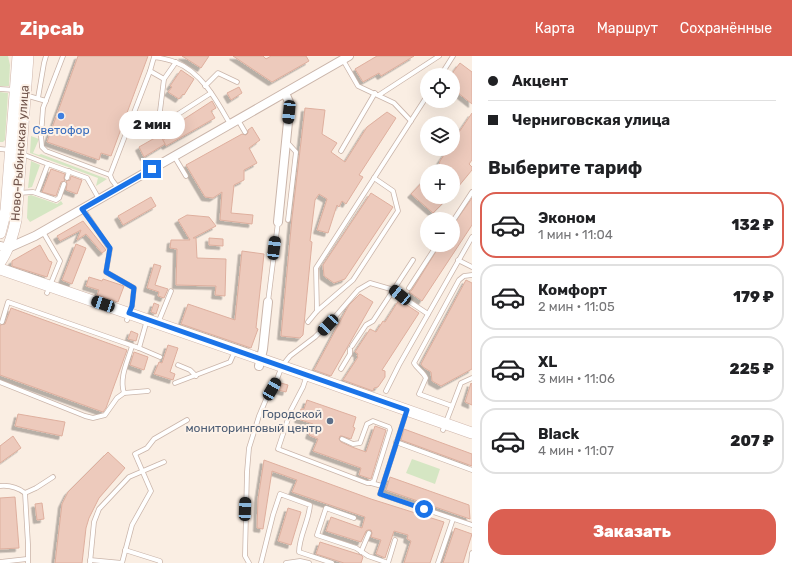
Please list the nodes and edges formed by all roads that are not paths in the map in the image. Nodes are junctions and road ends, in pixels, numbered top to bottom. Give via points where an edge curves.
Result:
1 (18, 56) edge
2 (28, 56) edge
3 (46, 56) edge
4 (63, 56) edge
5 (439, 56) edge
6 (453, 56) edge
7 (346, 58) edge
8 (176, 62) junction
9 (445, 68) edge
10 (150, 71) junction
11 (164, 79) junction
12 (237, 82) dead end
13 (205, 86) junction
14 (0, 89) edge
15 (20, 93) junction
16 (211, 93) junction
17 (285, 93) junction
18 (377, 94) junction
19 (38, 98) junction
20 (46, 101) junction
21 (420, 107) edge
22 (238, 120) junction
23 (411, 122) junction
24 (230, 124) junction
25 (129, 127) junction
26 (158, 127) junction
27 (245, 132) dead end
28 (286, 141) junction
29 (11, 151) edge
30 (341, 151) dead end
31 (174, 156) junction
32 (48, 164) junction
33 (69, 171) junction
34 (110, 175) junction
35 (186, 176) dead end
36 (67, 178) dead end
37 (374, 178) junction
38 (64, 184) dead end
39 (118, 188) junction
40 (472, 192) edge
41 (18, 193) junction
42 (37, 193) junction
43 (99, 199) junction
44 (82, 209) junction
45 (4, 210) edge
46 (459, 212) edge
47 (288, 220) dead end
48 (278, 222) joint
49 (43, 232) junction
50 (0, 233) edge
51 (472, 237) edge
52 (4, 247) edge
53 (432, 252) edge
54 (413, 260) dead end
55 (458, 260) junction
56 (0, 262) edge
57 (472, 267) edge
58 (0, 269) edge
59 (472, 275) edge
60 (0, 276) edge
61 (409, 288) dead end
62 (49, 289) junction
63 (171, 290) dead end
64 (394, 290) junction
65 (268, 302) joint
66 (317, 311) junction
67 (428, 314) junction
68 (128, 317) junction
69 (2, 322) dead end
70 (308, 322) dead end
71 (150, 323) junction
72 (132, 346) junction
73 (138, 348) junction
74 (235, 353) junction
75 (160, 357) dead end
76 (260, 362) junction
77 (178, 364) dead end
78 (280, 369) junction
79 (341, 369) dead end
80 (196, 376) junction
81 (306, 378) junction
82 (472, 378) edge
83 (0, 382) edge
84 (175, 383) dead end
85 (148, 391) dead end
86 (386, 391) dead end
87 (124, 393) junction
88 (452, 406) junction
89 (406, 413) junction
90 (187, 420) dead end
91 (444, 427) junction
92 (472, 433) edge
93 (342, 439) dead end
94 (472, 441) edge
95 (396, 442) junction
96 (164, 462) dead end
97 (472, 470) edge
98 (142, 471) junction
99 (53, 477) dead end
100 (371, 483) junction
101 (0, 486) edge
102 (382, 486) junction
103 (25, 492) junction
104 (354, 518) dead end
105 (453, 519) junction
106 (472, 525) edge
107 (369, 533) dead end
108 (396, 540) dead end
109 (125, 550) junction
110 (361, 552) junction
111 (472, 554) edge
112 (28, 561) edge
113 (0, 562) edge
114 (90, 562) edge
115 (122, 563) edge
116 (160, 563) edge
117 (249, 563) edge
118 (261, 563) edge
119 (286, 563) edge
120 (309, 563) edge
121 (332, 563) edge
122 (388, 563) edge
123 (438, 563) edge
124 (470, 563) edge

1 - 15 main road, Ново-Рыбинская улица
2 - 15 main road, Ново-Рыбинская улица
3 - 19 lane
4 - 20 lane
5 - 18 lane
6 - 9 lane
7 - 17 street
7 - 18 lane via 358,86
8 - 10 lane via 154,56
8 - 11 lane
8 - 13 lane via 195,75
10 - 11 lane
10 - 25 lane
11 - 26 lane
12 - 13 lane via 218,74
13 - 16 lane
14 - 15 lane
15 - 19 lane
15 - 29 main road, Ново-Рыбинская улица
16 - 24 lane
16 - 26 lane
17 - 22 street
17 - 28 street via 289,112
18 - 23 lane via 394,103
18 - 30 lane
19 - 20 lane
20 - 34 lane via 41,136 42,146 46,151
21 - 23 lane
22 - 24 street
22 - 27 lane
23 - 37 lane
24 - 31 street
25 - 26 lane via 148,135
25 - 34 lane
28 - 47 lane via 296,152
28 - 48 street
29 - 32 lane
29 - 41 main road, Ново-Рыбинская улица
29 - 45 main road, Ново-Рыбинская улица
31 - 35 lane
31 - 39 street
32 - 33 lane
32 - 42 lane via 43,184
33 - 36 lane
33 - 43 lane via 88,178
34 - 39 lane
37 - 66 lane via 316,268
37 - 66 lane via 393,191 398,211 353,280
38 - 42 lane via 60,190 60,198 56,200
39 - 43 street
40 - 46 lane
41 - 42 lane
41 - 52 main road, Ново-Рыбинская улица via 13,235
43 - 44 street
44 - 49 street
44 - 68 lane via 110,248 106,272 134,288
45 - 50 main road, Ново-Рыбинская улица
48 - 65 lane
49 - 52 street
49 - 62 lane via 60,261
51 - 55 lane
52 - 56 main road, Ново-Рыбинская улица
53 - 61 lane
54 - 64 lane
55 - 57 lane
55 - 67 lane
58 - 62 main road
59 - 88 lane via 459,280 414,364 426,378 419,394
60 - 62 main road
62 - 68 main road
63 - 71 lane
64 - 67 lane
64 - 78 lane via 370,283 358,290 321,332 290,356
64 - 79 lane via 351,347
65 - 76 street
66 - 70 lane
67 - 86 lane
68 - 71 main road
69 - 72 lane via 8,302
71 - 73 lane
71 - 74 main road
72 - 73 lane
72 - 87 lane via 122,378
73 - 75 lane
74 - 76 main road
74 - 80 lane via 230,362
76 - 78 main road
77 - 80 lane
78 - 81 main road
78 - 117 lane via 259,416 249,448 245,556
80 - 84 lane
81 - 89 main road
81 - 100 lane via 291,410 278,449
82 - 88 lane via 461,383
83 - 87 lane via 93,418 105,415 117,398
85 - 87 lane
88 - 91 lane
89 - 91 main road
89 - 95 lane
90 - 98 lane via 154,439 147,448 135,454
91 - 92 main road
91 - 94 main road
93 - 100 lane via 353,444 360,443 367,424 373,421 389,426 388,437
95 - 97 lane
95 - 102 lane
96 - 98 lane
98 - 109 lane via 151,490 132,525
98 - 114 lane via 129,477 99,509 94,522
99 - 103 lane
100 - 102 lane
101 - 103 lane via 7,485
102 - 105 lane via 380,494
103 - 112 lane
104 - 110 lane via 326,508 317,535
105 - 106 lane
105 - 123 lane
107 - 110 lane
108 - 122 lane
109 - 115 lane
109 - 116 lane
110 - 122 lane
111 - 124 lane
112 - 113 lane
114 - 115 lane
118 - 121 lane via 272,515 280,494 310,505 299,552
119 - 120 lane

